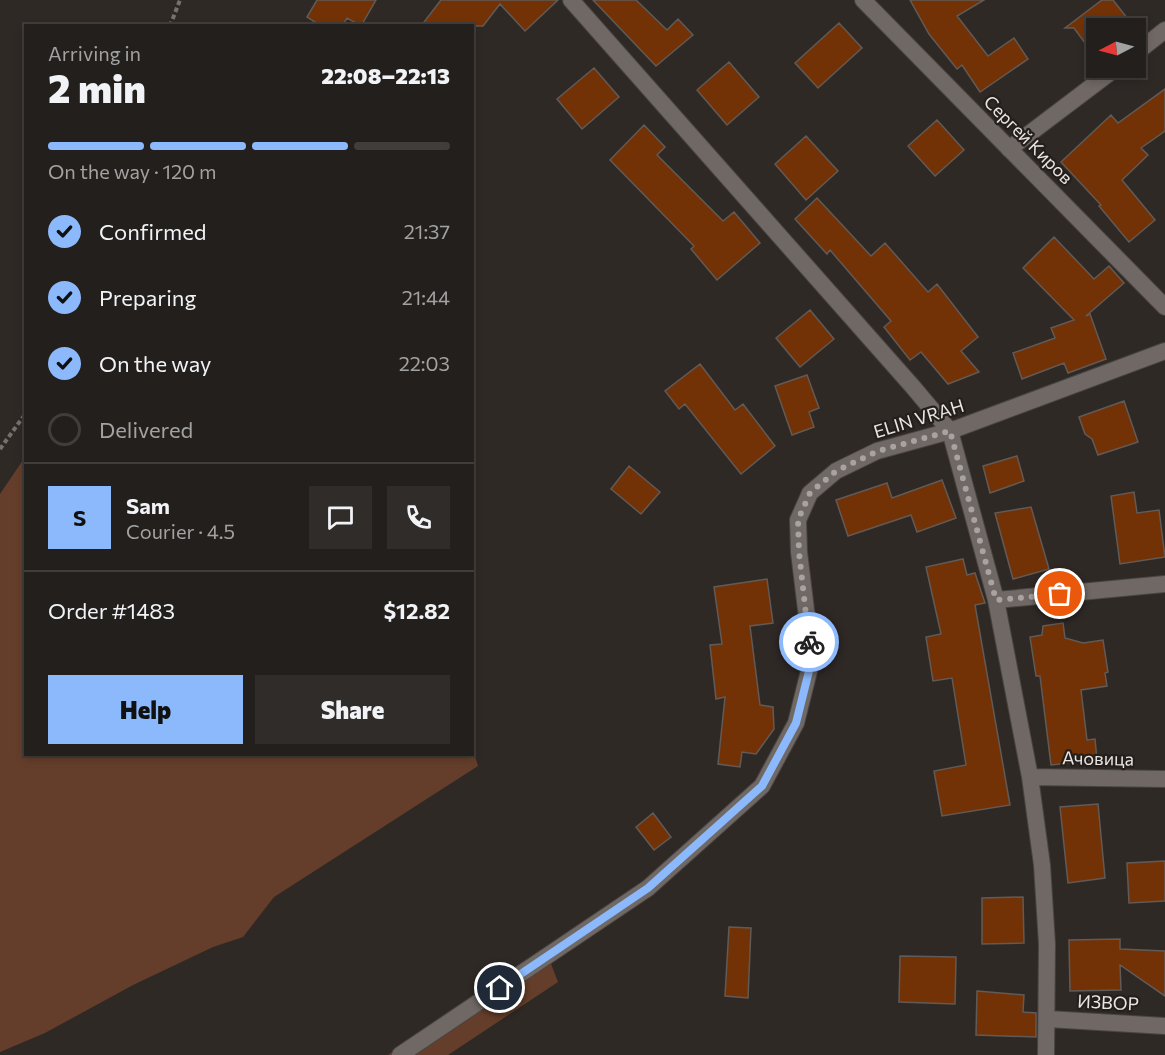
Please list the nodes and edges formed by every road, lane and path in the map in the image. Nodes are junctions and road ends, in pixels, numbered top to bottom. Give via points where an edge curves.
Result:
1 (180, 0) edge
2 (863, 0) edge
3 (577, 2) edge
4 (171, 24) edge
5 (1165, 30) edge
6 (1146, 45) edge
7 (1103, 78) edge
8 (1009, 149) junction
9 (1165, 307) edge
10 (1165, 351) edge
11 (24, 416) edge
12 (950, 431) junction
13 (0, 449) edge
14 (1165, 584) edge
15 (996, 600) junction
16 (1030, 777) junction
17 (1165, 779) edge
18 (1048, 1019) junction
19 (1165, 1026) edge
20 (400, 1055) edge
21 (1046, 1055) edge

1 - 4 path
2 - 8 street, Сергей Киров
3 - 12 street
5 - 6 street
7 - 8 street
8 - 9 street, Сергей Киров
10 - 12 street, ELIN VRAH
11 - 13 path
12 - 15 street
12 - 20 street, ELIN VRAH via 878,451 836,471 810,493 798,520 810,667 796,723 762,786 648,888
14 - 15 street
15 - 16 street
16 - 17 street, Ачовица
16 - 18 street via 1042,865
18 - 19 street, ИЗВОР
18 - 21 street

